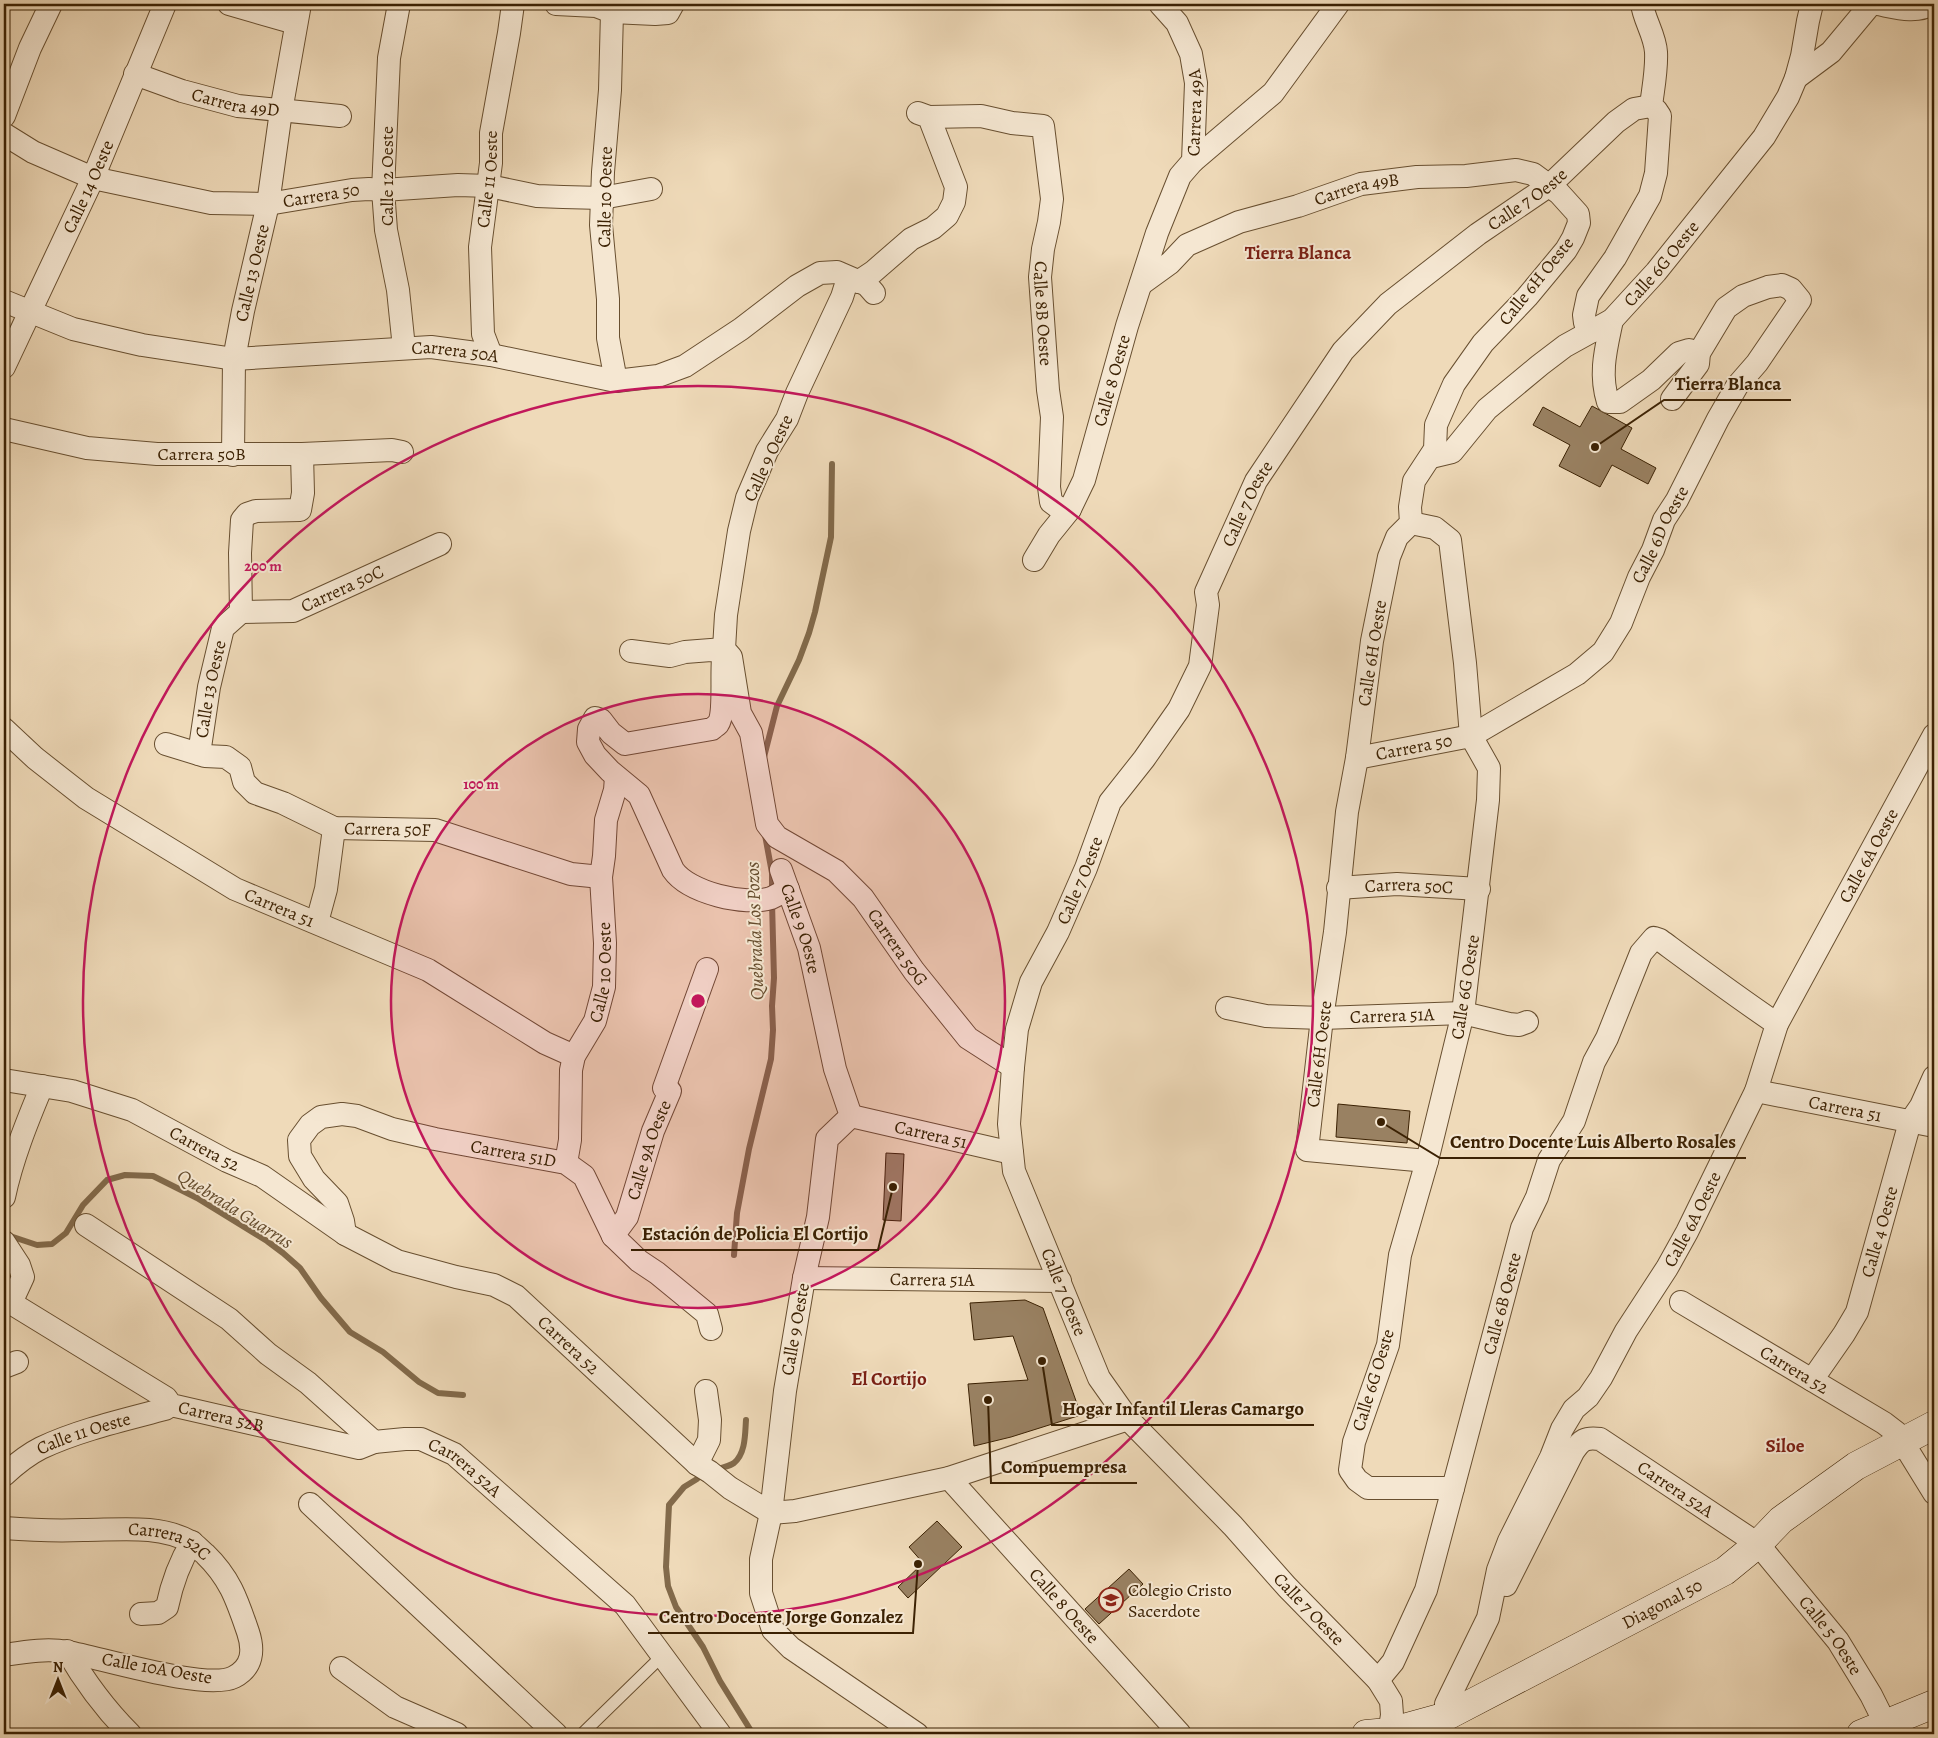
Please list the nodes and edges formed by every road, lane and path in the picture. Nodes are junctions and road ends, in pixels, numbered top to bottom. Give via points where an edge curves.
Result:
1 (51, 4) edge
2 (165, 4) edge
3 (229, 4) edge
4 (399, 4) edge
5 (513, 4) edge
6 (556, 4) edge
7 (673, 4) edge
8 (1160, 4) edge
9 (1338, 4) edge
10 (1642, 4) edge
11 (1812, 4) edge
12 (1871, 4) edge
13 (1877, 4) edge
14 (1932, 4) edge
15 (612, 12) junction
16 (298, 13) edge
17 (135, 74) junction
18 (1796, 78) junction
19 (1651, 106) junction
20 (281, 111) junction
21 (4, 116) edge
22 (340, 116) dead end
23 (4, 134) edge
24 (1193, 161) junction
25 (93, 178) junction
26 (1550, 185) junction
27 (489, 186) junction
28 (650, 189) dead end
29 (384, 190) junction
30 (1172, 195) joint
31 (602, 198) junction
32 (268, 204) junction
33 (1578, 214) joint
34 (1160, 227) junction
35 (1187, 245) junction
36 (860, 284) junction
37 (1141, 284) junction
38 (4, 301) edge
39 (31, 312) junction
40 (1612, 320) junction
41 (1593, 331) junction
42 (404, 348) junction
43 (1699, 353) junction
44 (491, 355) junction
45 (234, 359) junction
46 (4, 367) edge
47 (616, 381) junction
48 (1672, 398) dead end
49 (4, 429) edge
50 (402, 452) dead end
51 (302, 454) junction
52 (233, 455) junction
53 (1431, 457) junction
54 (1060, 505) junction
55 (1411, 523) junction
56 (440, 544) dead end
57 (1034, 560) dead end
58 (241, 612) junction
59 (724, 649) junction
60 (631, 651) dead end
61 (4, 729) edge
62 (1934, 735) edge
63 (1471, 736) junction
64 (166, 744) dead end
65 (199, 754) junction
66 (1356, 758) junction
67 (616, 777) junction
68 (334, 828) junction
69 (777, 837) joint
70 (601, 877) junction
71 (1338, 888) junction
72 (1479, 889) junction
73 (317, 922) junction
74 (707, 969) dead end
75 (1227, 1008) dead end
76 (1463, 1013) junction
77 (1322, 1018) junction
78 (1527, 1022) dead end
79 (1777, 1024) junction
80 (574, 1056) junction
81 (1013, 1067) junction
82 (1934, 1077) edge
83 (4, 1080) edge
84 (42, 1086) junction
85 (1756, 1091) junction
86 (851, 1116) junction
87 (1910, 1122) junction
88 (1934, 1126) edge
89 (1012, 1153) junction
90 (1427, 1161) junction
91 (566, 1163) junction
92 (4, 1197) edge
93 (86, 1225) dead end
94 (345, 1234) junction
95 (613, 1236) junction
96 (4, 1242) edge
97 (804, 1278) junction
98 (1060, 1281) junction
99 (7, 1302) edge
100 (1681, 1302) dead end
101 (711, 1329) dead end
102 (1812, 1380) junction
103 (706, 1391) dead end
104 (171, 1405) junction
105 (1128, 1419) junction
106 (1934, 1425) edge
107 (1593, 1438) joint
108 (374, 1442) junction
109 (1903, 1442) junction
110 (697, 1464) junction
111 (4, 1475) edge
112 (949, 1478) junction
113 (1453, 1488) junction
114 (1934, 1493) edge
115 (310, 1504) dead end
116 (771, 1513) junction
117 (4, 1528) edge
118 (192, 1542) junction
119 (1758, 1544) junction
120 (141, 1614) dead end
121 (1488, 1618) junction
122 (67, 1651) junction
123 (4, 1655) edge
124 (662, 1656) junction
125 (247, 1667) joint
126 (341, 1668) dead end
127 (1378, 1680) junction
128 (1934, 1704) edge
129 (1447, 1716) junction
130 (1876, 1731) edge
131 (130, 1734) edge
132 (457, 1734) edge
133 (556, 1734) edge
134 (582, 1734) edge
135 (720, 1734) edge
136 (917, 1734) edge
137 (1180, 1734) edge
138 (1381, 1734) edge

1 - 21 street
2 - 17 street, Calle 14 Oeste
3 - 16 street
4 - 29 street, Calle 12 Oeste via 382,122
5 - 27 street, Calle 11 Oeste via 491,133
6 - 15 street via 596,6
7 - 15 street via 668,13
8 - 24 street, Carrera 49A via 1176,23 1191,54 1196,84
9 - 24 street via 1273,93
10 - 19 street via 1656,51
11 - 18 street, Calle 6G Oeste
12 - 18 street via 1831,52
13 - 14 street via 1908,9
15 - 31 street, Calle 10 Oeste
16 - 20 street, Calle 13 Oeste
17 - 20 street, Carrera 49D via 238,106
17 - 25 street, Calle 14 Oeste
18 - 40 street, Calle 6G Oeste via 1764,137 1656,272
19 - 26 street, Calle 7 Oeste via 1634,109 1616,122
19 - 41 street via 1660,116 1656,172 1650,196 1615,258 1588,296 1585,323
20 - 22 street, Carrera 49D
20 - 32 street, Calle 13 Oeste
23 - 25 street, Carrera 50 via 33,152
24 - 30 street, Carrera 49A via 1180,176
25 - 32 street, Carrera 50 via 211,203
25 - 39 street, Calle 14 Oeste
26 - 33 street, Carrera 49B
26 - 35 street, Carrera 49B via 1533,174 1516,170 1361,184 1239,222
26 - 81 street, Calle 7 Oeste via 1478,234 1388,304 1343,351 1256,481 1206,592 1208,605 1200,666 1179,709 1110,802 1062,923 1031,982 1017,1029
27 - 29 street, Carrera 50
27 - 31 street, Carrera 50 via 537,196
27 - 44 street, Calle 11 Oeste via 480,247 480,280 483,334
28 - 31 street, Carrera 50
29 - 32 street, Carrera 50 via 369,188 335,192
29 - 42 street, Calle 12 Oeste via 386,230 398,290
30 - 34 street, Calle 8 Oeste
31 - 47 street, Calle 10 Oeste via 608,338
32 - 45 street, Calle 13 Oeste
33 - 53 street, Calle 6H Oeste via 1579,223 1566,250 1483,344 1454,384 1436,425 1435,449
34 - 35 street
34 - 37 street, Calle 8 Oeste
35 - 37 street, Carrera 49B via 1170,263
36 - 47 street, Carrera 50A via 837,272 820,274 797,286 685,366 658,376
36 - 54 street, Calle 8B Oeste via 911,239 933,228 947,216 954,202 956,188 923,115 980,116 1043,126 1052,199 1040,277 1052,417 1049,487
36 - 59 street, Calle 9 Oeste via 842,297 787,419 767,451 746,498
37 - 54 street, Calle 8 Oeste via 1084,480
38 - 39 street, Carrera 50A
39 - 45 street, Carrera 50A via 73,329 142,345
39 - 46 street, Calle 14 Oeste
40 - 41 street, Calle 6G Oeste
40 - 43 street via 1603,374 1608,402 1620,402 1651,380 1679,353 1689,350
41 - 53 street, Calle 6G Oeste via 1565,346 1487,409 1452,452
42 - 44 street, Carrera 50A via 431,347
42 - 45 street, Carrera 50A
43 - 48 street via 1698,364
43 - 63 street, Calle 6D Oeste via 1726,308 1743,296 1782,285 1791,289 1800,300 1737,386 1718,419 1664,520 1621,622 1603,652 1577,674
44 - 47 street, Carrera 50A
45 - 52 street, Calle 13 Oeste
49 - 52 street, Carrera 50B via 87,448 157,454
50 - 51 street, Carrera 50B via 358,450
51 - 52 street, Carrera 50B
51 - 58 street via 300,510 256,511 242,520
53 - 55 street, Calle 6H Oeste via 1414,482
54 - 57 street, Calle 8 Oeste
55 - 63 street, Calle 6G Oeste via 1435,528 1450,540
55 - 66 street, Calle 6H Oeste via 1397,536 1389,557 1372,640
56 - 58 street, Carrera 50C via 293,611
58 - 65 street, Calle 13 Oeste via 223,628 209,688
59 - 60 street via 670,656
59 - 67 street, Calle 9 Oeste via 721,712 719,723 712,729 625,744 595,718 589,729 588,742 595,755
59 - 69 street, Calle 9 Oeste via 731,656 740,713 751,733 767,824
61 - 73 street, Carrera 51 via 35,758 106,811 234,889
62 - 79 street, Calle 6A Oeste
63 - 66 street, Carrera 50
63 - 72 street, Calle 6G Oeste via 1489,768
64 - 65 street, Carrera 50F
65 - 68 street, Carrera 50F via 226,758 240,767 244,782 255,793
66 - 71 street, Calle 6H Oeste
67 - 70 street, Calle 10 Oeste via 606,820
67 - 86 street, Calle 9 Oeste via 639,794 679,878 723,897 747,900 770,898 784,880 809,948 835,1069
68 - 70 street, Carrera 50F via 435,830 571,874
68 - 73 street via 326,889
69 - 81 street, Carrera 50G via 836,871 863,898 914,971 968,1038
70 - 80 street, Calle 10 Oeste via 604,987 594,1021
71 - 72 street, Carrera 50C via 1397,884
71 - 77 street, Calle 6H Oeste
72 - 76 street, Calle 6G Oeste
73 - 80 street, Carrera 51 via 428,970 545,1043
74 - 95 street, Calle 9A Oeste via 627,1217
75 - 77 street, Carrera 51A via 1266,1016
76 - 77 street, Carrera 51A
76 - 78 street, Carrera 51A via 1508,1024
76 - 90 street, Calle 6G Oeste
77 - 90 street, Calle 6H Oeste via 1307,1150
79 - 85 street, Calle 6A Oeste
79 - 113 street, Calle 6B Oeste via 1660,940 1654,938 1641,953 1594,1062 1574,1121 1548,1160 1537,1197 1522,1228
80 - 91 street, Calle 10 Oeste
81 - 89 street, Calle 7 Oeste via 1009,1124
82 - 87 street, Calle 4 Oeste
83 - 84 street, Carrera 52
84 - 92 street via 7,1179
84 - 94 street, Carrera 52 via 72,1091 132,1110 262,1176
85 - 87 street, Carrera 51
85 - 121 street, Calle 6A Oeste via 1667,1268 1626,1331 1601,1378 1588,1397 1574,1409 1562,1429 1508,1541
86 - 89 street, Carrera 51
86 - 97 street, Calle 9 Oeste via 827,1139 818,1217
87 - 88 street, Carrera 51
87 - 102 street, Calle 4 Oeste via 1857,1312
89 - 98 street, Calle 7 Oeste via 1014,1172
90 - 113 street, Calle 6G Oeste via 1400,1255 1388,1346 1354,1442 1350,1470 1356,1480 1368,1488
91 - 94 street, Carrera 51D via 435,1139 392,1129 357,1116 321,1117 310,1124 299,1140 300,1156 314,1179 337,1203
91 - 95 street, Carrera 51D via 584,1176
93 - 108 street via 229,1319
94 - 110 street, Carrera 52 via 401,1262 494,1285 516,1296
95 - 101 street, Carrera 51D via 707,1314
96 - 99 street via 24,1277
97 - 98 street, Carrera 51A
97 - 116 street, Calle 9 Oeste via 785,1391
98 - 105 street, Calle 7 Oeste via 1099,1378
99 - 104 street, Carrera 52B via 166,1398
100 - 102 street, Carrera 52
102 - 109 street, Carrera 52 via 1884,1423
103 - 110 street via 709,1440
104 - 108 street, Carrera 52B via 359,1448
104 - 111 street, Calle 11 Oeste via 40,1448
105 - 112 street
105 - 127 street, Calle 7 Oeste
106 - 109 street, Diagonal 50
107 - 119 street, Carrera 52A via 1600,1439
107 - 121 street, Calle 6A Oeste via 1581,1441 1573,1452
108 - 124 street, Carrera 52A via 421,1439 454,1454 625,1605
109 - 114 street
109 - 119 street, Diagonal 50 via 1856,1466 1781,1520
110 - 116 street, Carrera 52
112 - 116 street via 795,1511
112 - 137 street, Calle 8 Oeste
113 - 127 street, Calle 6B Oeste via 1426,1590 1394,1662
115 - 133 street
116 - 136 street, Calle 9 Oeste via 761,1559 761,1593 773,1630 791,1648
117 - 118 street, Carrera 52C via 146,1530
118 - 120 street via 171,1584 167,1607 158,1613
118 - 125 street, Carrera 52C via 219,1568 232,1588 252,1645
119 - 129 street, Diagonal 50 via 1725,1571
119 - 130 street, Calle 5 Oeste via 1838,1641 1871,1695
121 - 129 street, Calle 6A Oeste via 1446,1704
122 - 123 street, Calle 10A Oeste
122 - 125 street, Calle 10A Oeste via 206,1681 233,1678
122 - 131 street via 87,1684
124 - 134 lane
124 - 135 street, Carrera 52A
126 - 132 street via 395,1707
127 - 138 street, Calle 7 Oeste via 1391,1701 1392,1715
128 - 130 street
129 - 138 street, Diagonal 50

